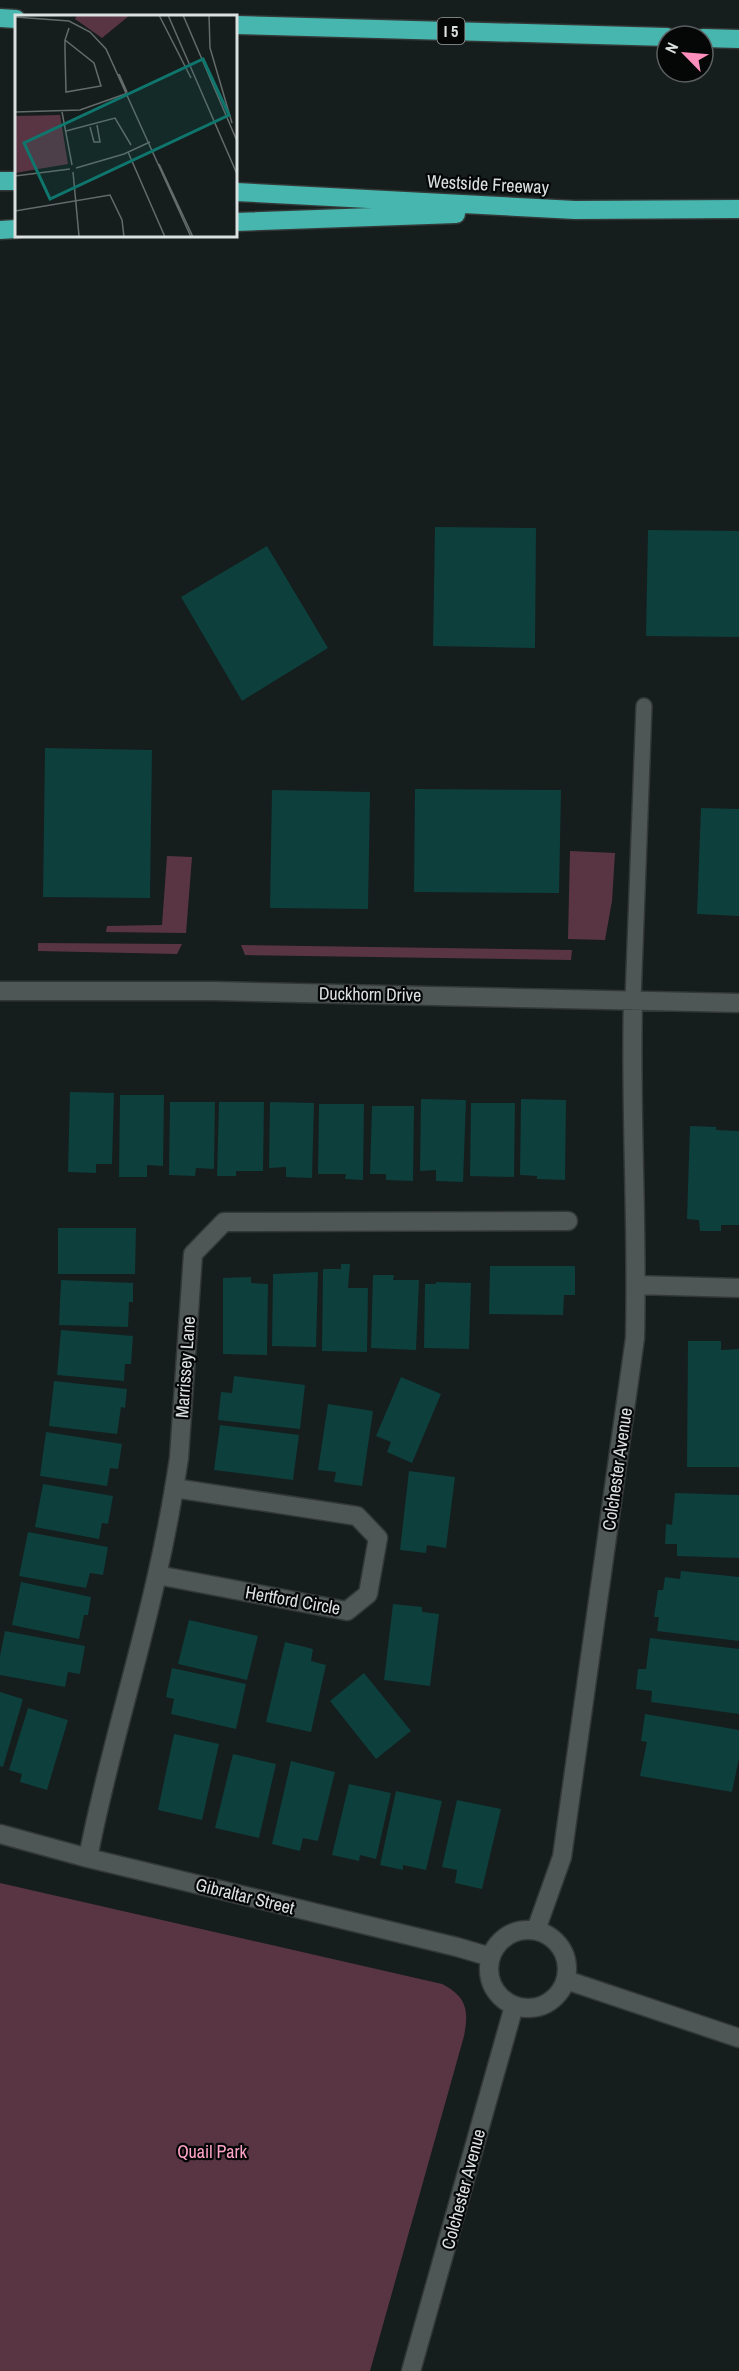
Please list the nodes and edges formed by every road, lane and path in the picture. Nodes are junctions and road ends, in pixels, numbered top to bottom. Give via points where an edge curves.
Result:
1 (0, 18) edge
2 (15, 19) edge
3 (237, 25) edge
4 (655, 37) edge
5 (715, 38) edge
6 (739, 39) edge
7 (237, 192) edge
8 (739, 209) edge
9 (575, 210) junction
10 (237, 222) edge
11 (15, 229) edge
12 (0, 230) edge
13 (644, 706) dead end
14 (0, 991) edge
15 (633, 1000) junction
16 (739, 1003) edge
17 (568, 1221) dead end
18 (636, 1285) junction
19 (739, 1288) edge
20 (174, 1488) junction
21 (157, 1575) junction
22 (0, 1834) edge
23 (88, 1858) junction
24 (536, 1930) junction
25 (491, 1958) junction
26 (566, 1980) junction
27 (514, 2006) junction
28 (739, 2038) edge
29 (411, 2371) edge

1 - 2 highway
3 - 4 highway, I 5
5 - 6 highway
7 - 9 highway, Westside Freeway
8 - 9 highway, Westside Freeway
9 - 10 highway
11 - 12 highway
13 - 15 lane
14 - 15 street, Duckhorn Drive via 214,991
15 - 16 street, Duckhorn Drive
15 - 18 street, Colchester Avenue
17 - 20 street, Marrissey Lane via 224,1222 193,1254 180,1458
18 - 19 street
18 - 24 street, Colchester Avenue via 635,1338 562,1857
20 - 21 street, Marrissey Lane
20 - 21 street, Hertford Circle via 357,1516 378,1538 368,1594 347,1611
21 - 23 street, Marrissey Lane
22 - 23 street, Gibraltar Street
23 - 25 street, Gibraltar Street
24 - 25 street via 510,1934 500,1941
24 - 26 street via 558,1943 565,1954
25 - 27 street via 489,1978 494,1990
26 - 27 street via 551,2001 539,2007
26 - 28 street
27 - 29 street, Colchester Avenue

